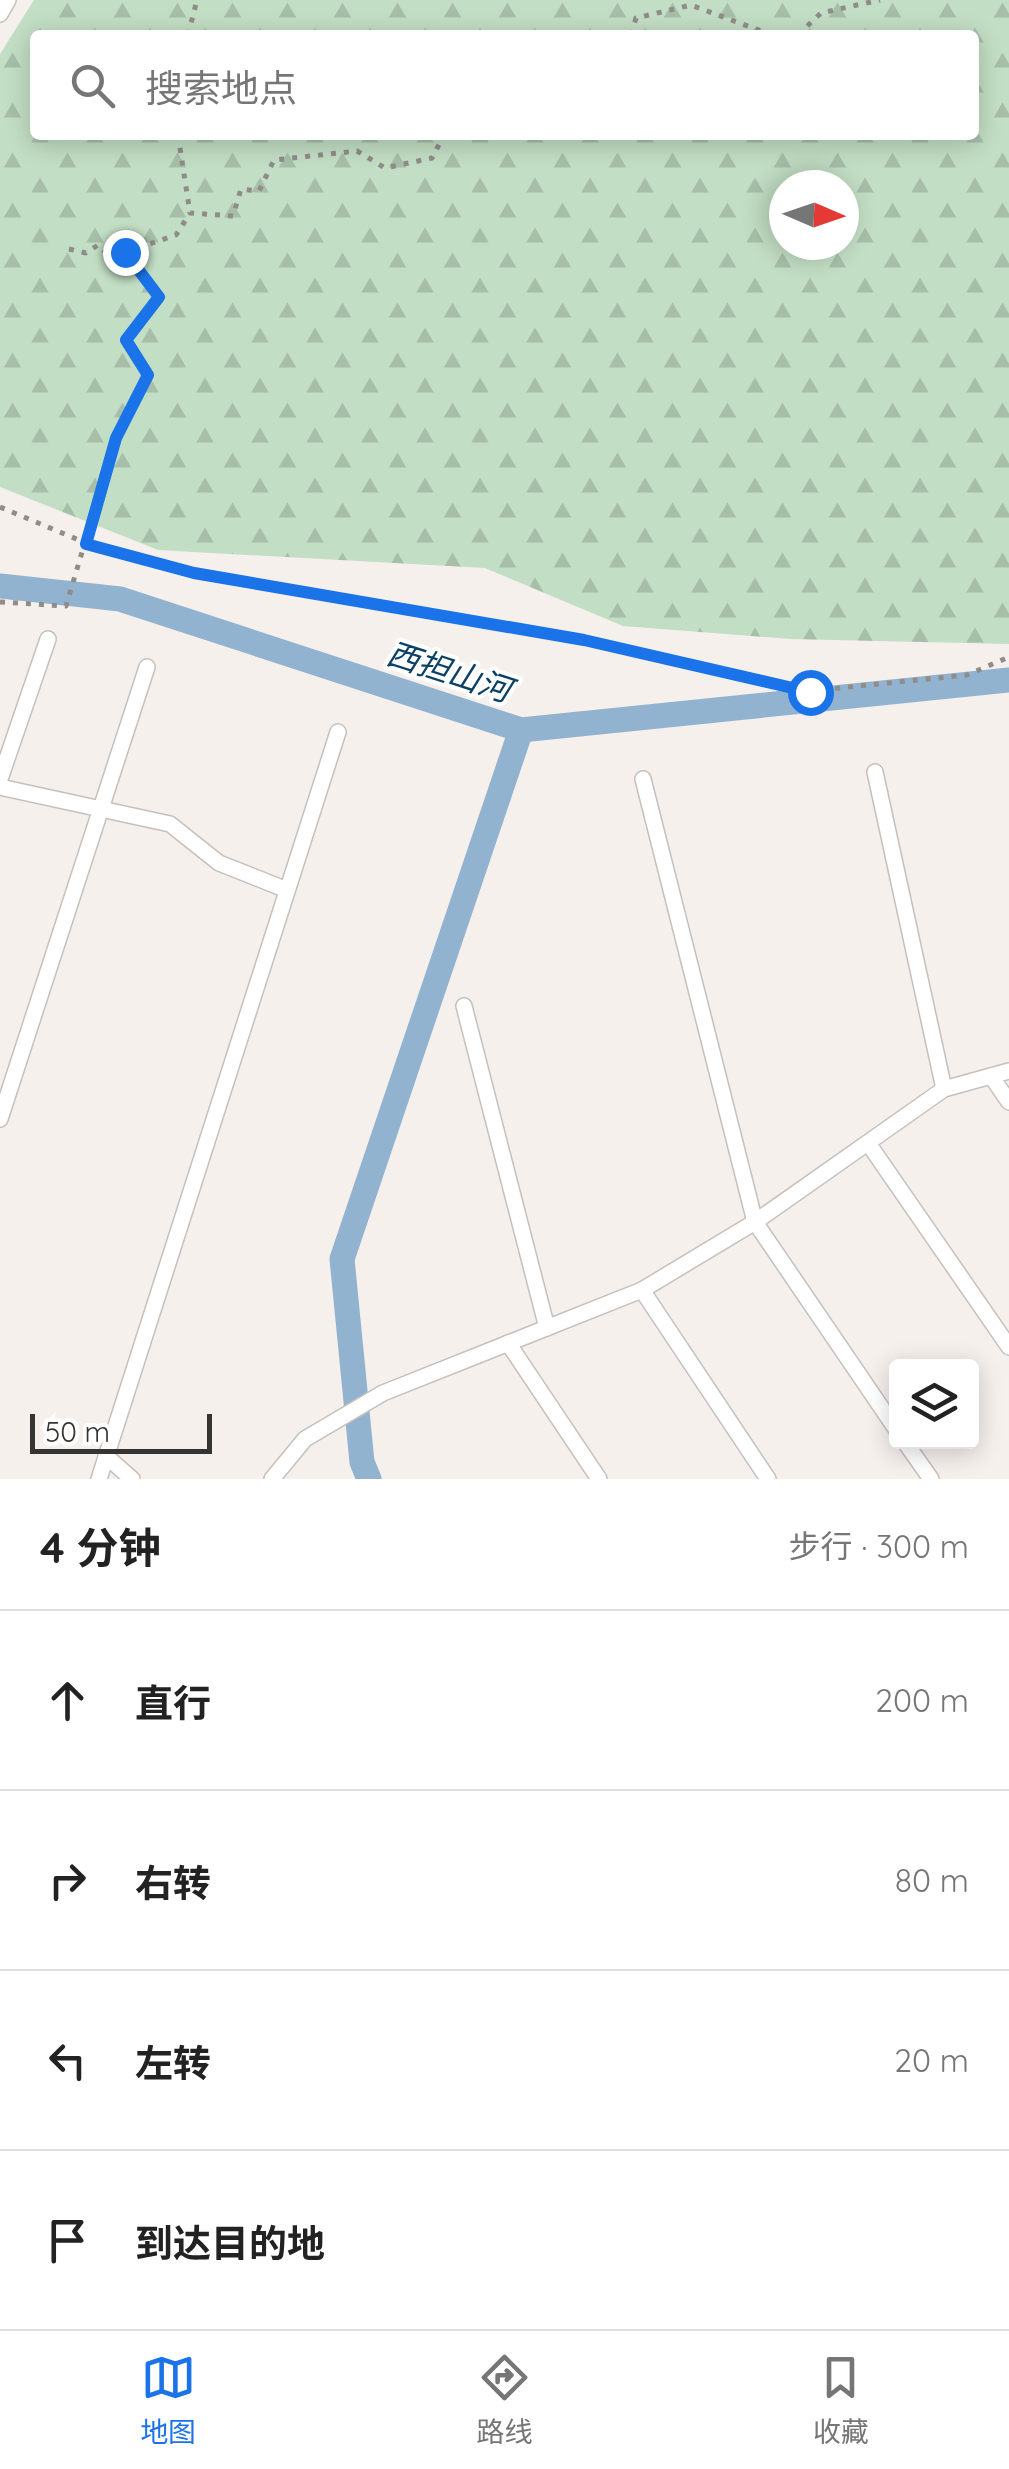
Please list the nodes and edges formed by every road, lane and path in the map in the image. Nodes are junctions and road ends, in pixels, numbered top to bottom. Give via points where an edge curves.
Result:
1 (8, 0) edge
2 (197, 0) edge
3 (880, 0) edge
4 (0, 14) edge
5 (189, 30) edge
6 (632, 30) edge
7 (758, 30) edge
8 (803, 30) edge
9 (179, 140) edge
10 (441, 140) edge
11 (190, 213) junction
12 (69, 249) dead end
13 (125, 252) junction
14 (0, 507) edge
15 (86, 544) junction
16 (0, 602) edge
17 (48, 639) dead end
18 (1009, 658) edge
19 (147, 667) dead end
20 (338, 732) dead end
21 (875, 772) dead end
22 (0, 779) edge
23 (643, 779) dead end
24 (0, 788) edge
25 (101, 809) junction
26 (287, 890) junction
27 (464, 1006) dead end
28 (1009, 1071) edge
29 (992, 1076) junction
30 (944, 1088) junction
31 (1009, 1102) edge
32 (0, 1119) edge
33 (868, 1143) junction
34 (754, 1222) junction
35 (642, 1290) junction
36 (546, 1328) junction
37 (508, 1343) junction
38 (1009, 1347) edge
39 (889, 1419) edge
40 (910, 1449) edge
41 (106, 1456) junction
42 (99, 1479) edge
43 (132, 1479) edge
44 (272, 1479) edge
45 (599, 1479) edge
46 (768, 1479) edge
47 (931, 1479) edge

1 - 4 lane
2 - 5 path
3 - 8 path via 822,13
6 - 7 path via 636,18 691,5
9 - 11 path
10 - 11 path via 432,158 385,168 358,150 274,160 259,191 241,189 233,216
11 - 13 path via 176,234
12 - 13 path via 86,253 98,245 111,256
13 - 15 path via 159,297 126,340 148,375 116,438
14 - 15 path
15 - 16 path via 66,606
15 - 18 path via 194,573 584,640 810,692 966,675
17 - 22 lane
19 - 25 lane
20 - 26 lane
21 - 30 lane
23 - 34 lane
24 - 25 lane
25 - 26 lane via 170,824 219,862
25 - 32 lane
26 - 41 lane
27 - 36 lane
28 - 29 lane
29 - 30 lane
29 - 31 lane
30 - 33 lane
33 - 34 lane
33 - 38 lane
34 - 35 lane
34 - 39 lane
35 - 36 lane
35 - 46 lane
36 - 37 lane
37 - 44 lane via 383,1394 305,1439
37 - 45 lane
40 - 47 lane
41 - 42 lane
41 - 43 lane

